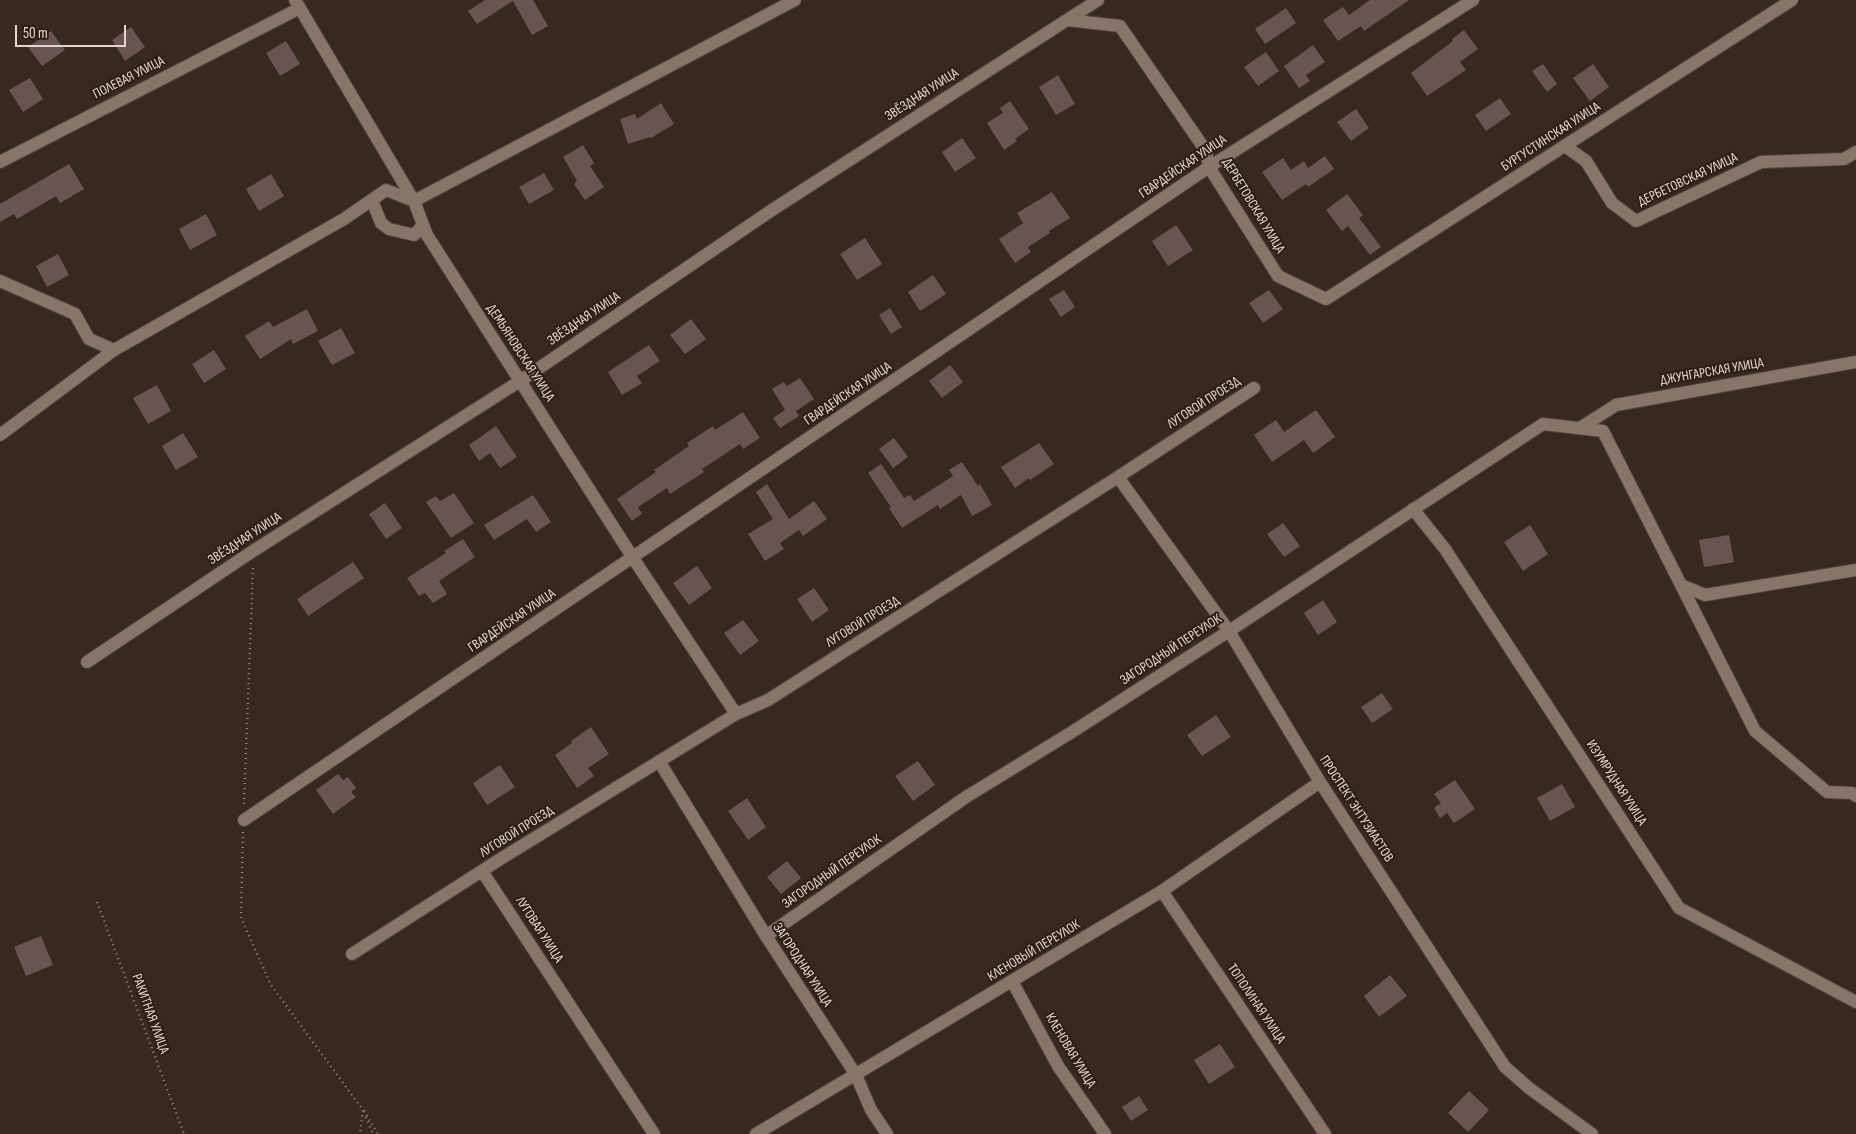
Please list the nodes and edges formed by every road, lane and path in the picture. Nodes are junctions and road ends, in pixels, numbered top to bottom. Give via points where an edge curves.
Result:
1 (795, 0) edge
2 (1098, 0) edge
3 (1473, 0) edge
4 (1792, 0) edge
5 (297, 4) edge
6 (1068, 20) junction
7 (1565, 146) junction
8 (1856, 152) edge
9 (0, 162) edge
10 (1209, 167) junction
11 (372, 200) junction
12 (414, 201) junction
13 (423, 225) junction
14 (0, 280) edge
15 (1326, 299) joint
16 (114, 350) junction
17 (1856, 362) edge
18 (520, 380) junction
19 (1254, 388) dead end
20 (1580, 428) junction
21 (0, 435) edge
22 (1118, 477) junction
23 (1413, 509) junction
24 (253, 551) junction
25 (633, 558) junction
26 (1856, 570) edge
27 (1681, 586) junction
28 (1229, 631) junction
29 (87, 662) dead end
30 (736, 714) junction
31 (659, 761) junction
32 (1320, 782) junction
33 (1856, 796) edge
34 (244, 820) junction
35 (482, 871) junction
36 (1162, 891) junction
37 (98, 902) dead end
38 (766, 936) junction
39 (352, 954) dead end
40 (1012, 982) junction
41 (1856, 1002) edge
42 (856, 1075) junction
43 (363, 1110) junction
44 (184, 1134) edge
45 (360, 1134) edge
46 (373, 1134) edge
47 (378, 1134) edge
48 (654, 1134) edge
49 (756, 1134) edge
50 (887, 1134) edge
51 (1105, 1134) edge
52 (1325, 1134) edge
53 (1592, 1134) edge

1 - 12 street
2 - 6 street, ЗВЁЗДНАЯ УЛИЦА
3 - 10 street, ГВАРДЕЙСКАЯ УЛИЦА
4 - 7 street, БУРГУСТИНСКАЯ УЛИЦА
5 - 9 street, ПОЛЕВАЯ УЛИЦА
5 - 12 street, ДЕМЬЯНОВСКАЯ УЛИЦА
6 - 10 street, ДЕРБЕТОВСКАЯ УЛИЦА via 1120,26 1206,150
6 - 18 street, ЗВЁЗДНАЯ УЛИЦА via 772,210
7 - 8 street, ДЕРБЕТОВСКАЯ УЛИЦА via 1586,161 1612,203 1636,222 1761,162 1844,159
7 - 15 street, БУРГУСТИНСКАЯ УЛИЦА
10 - 15 street, ДЕРБЕТОВСКАЯ УЛИЦА via 1278,276
10 - 25 street, ГВАРДЕЙСКАЯ УЛИЦА
11 - 12 street via 386,190
11 - 13 street via 381,223 389,229 414,235
11 - 16 street
12 - 13 street, ДЕМЬЯНОВСКАЯ УЛИЦА
13 - 18 street, ДЕМЬЯНОВСКАЯ УЛИЦА
14 - 16 street via 75,314 89,339
16 - 21 street
17 - 20 street, ДЖУНГАРСКАЯ УЛИЦА via 1616,405
18 - 24 street, ЗВЁЗДНАЯ УЛИЦА
18 - 25 street, ДЕМЬЯНОВСКАЯ УЛИЦА
19 - 22 street, ЛУГОВОЙ ПРОЕЗД
20 - 23 street, ЗАГОРОДНЫЙ ПЕРЕУЛОК via 1544,424
20 - 27 street, ЗАГОРОДНЫЙ ПЕРЕУЛОК via 1603,431
22 - 28 street, ПРОСПЕКТ ЭНТУЗИАСТОВ
22 - 30 street, ЛУГОВОЙ ПРОЕЗД via 768,700
23 - 28 street, ЗАГОРОДНЫЙ ПЕРЕУЛОК
23 - 41 street, ИЗУМРУДНАЯ УЛИЦА via 1445,548 1679,908
24 - 29 street, ЗВЁЗДНАЯ УЛИЦА
24 - 34 path
25 - 30 street, ДЕМЬЯНОВСКАЯ УЛИЦА
25 - 34 street, ГВАРДЕЙСКАЯ УЛИЦА
26 - 27 street via 1705,595
27 - 33 street via 1755,731 1827,792
28 - 32 street, ПРОСПЕКТ ЭНТУЗИАСТОВ
28 - 38 street, ЗАГОРОДНЫЙ ПЕРЕУЛОК via 966,797
30 - 31 street, ЛУГОВОЙ ПРОЕЗД
31 - 35 street, ЛУГОВОЙ ПРОЕЗД
31 - 38 street, ЗАГОРОДНАЯ УЛИЦА
32 - 36 street, КЛЕНОВЫЙ ПЕРЕУЛОК
32 - 53 street, ПРОСПЕКТ ЭНТУЗИАСТОВ via 1505,1067
34 - 43 path via 241,918 272,985
35 - 39 street
35 - 48 street, ЛУГОВАЯ УЛИЦА
36 - 40 street, КЛЕНОВЫЙ ПЕРЕУЛОК
36 - 52 street, ТОПОЛИНАЯ УЛИЦА
37 - 44 path, РАКИТНАЯ УЛИЦА
38 - 42 street, ЗАГОРОДНАЯ УЛИЦА
40 - 42 street, КЛЕНОВЫЙ ПЕРЕУЛОК
40 - 51 street, КЛЕНОВАЯ УЛИЦА via 1058,1066
42 - 49 street, КЛЕНОВЫЙ ПЕРЕУЛОК
42 - 50 street, ЗАГОРОДНАЯ УЛИЦА via 871,1110
43 - 45 path
43 - 46 path
43 - 47 path

